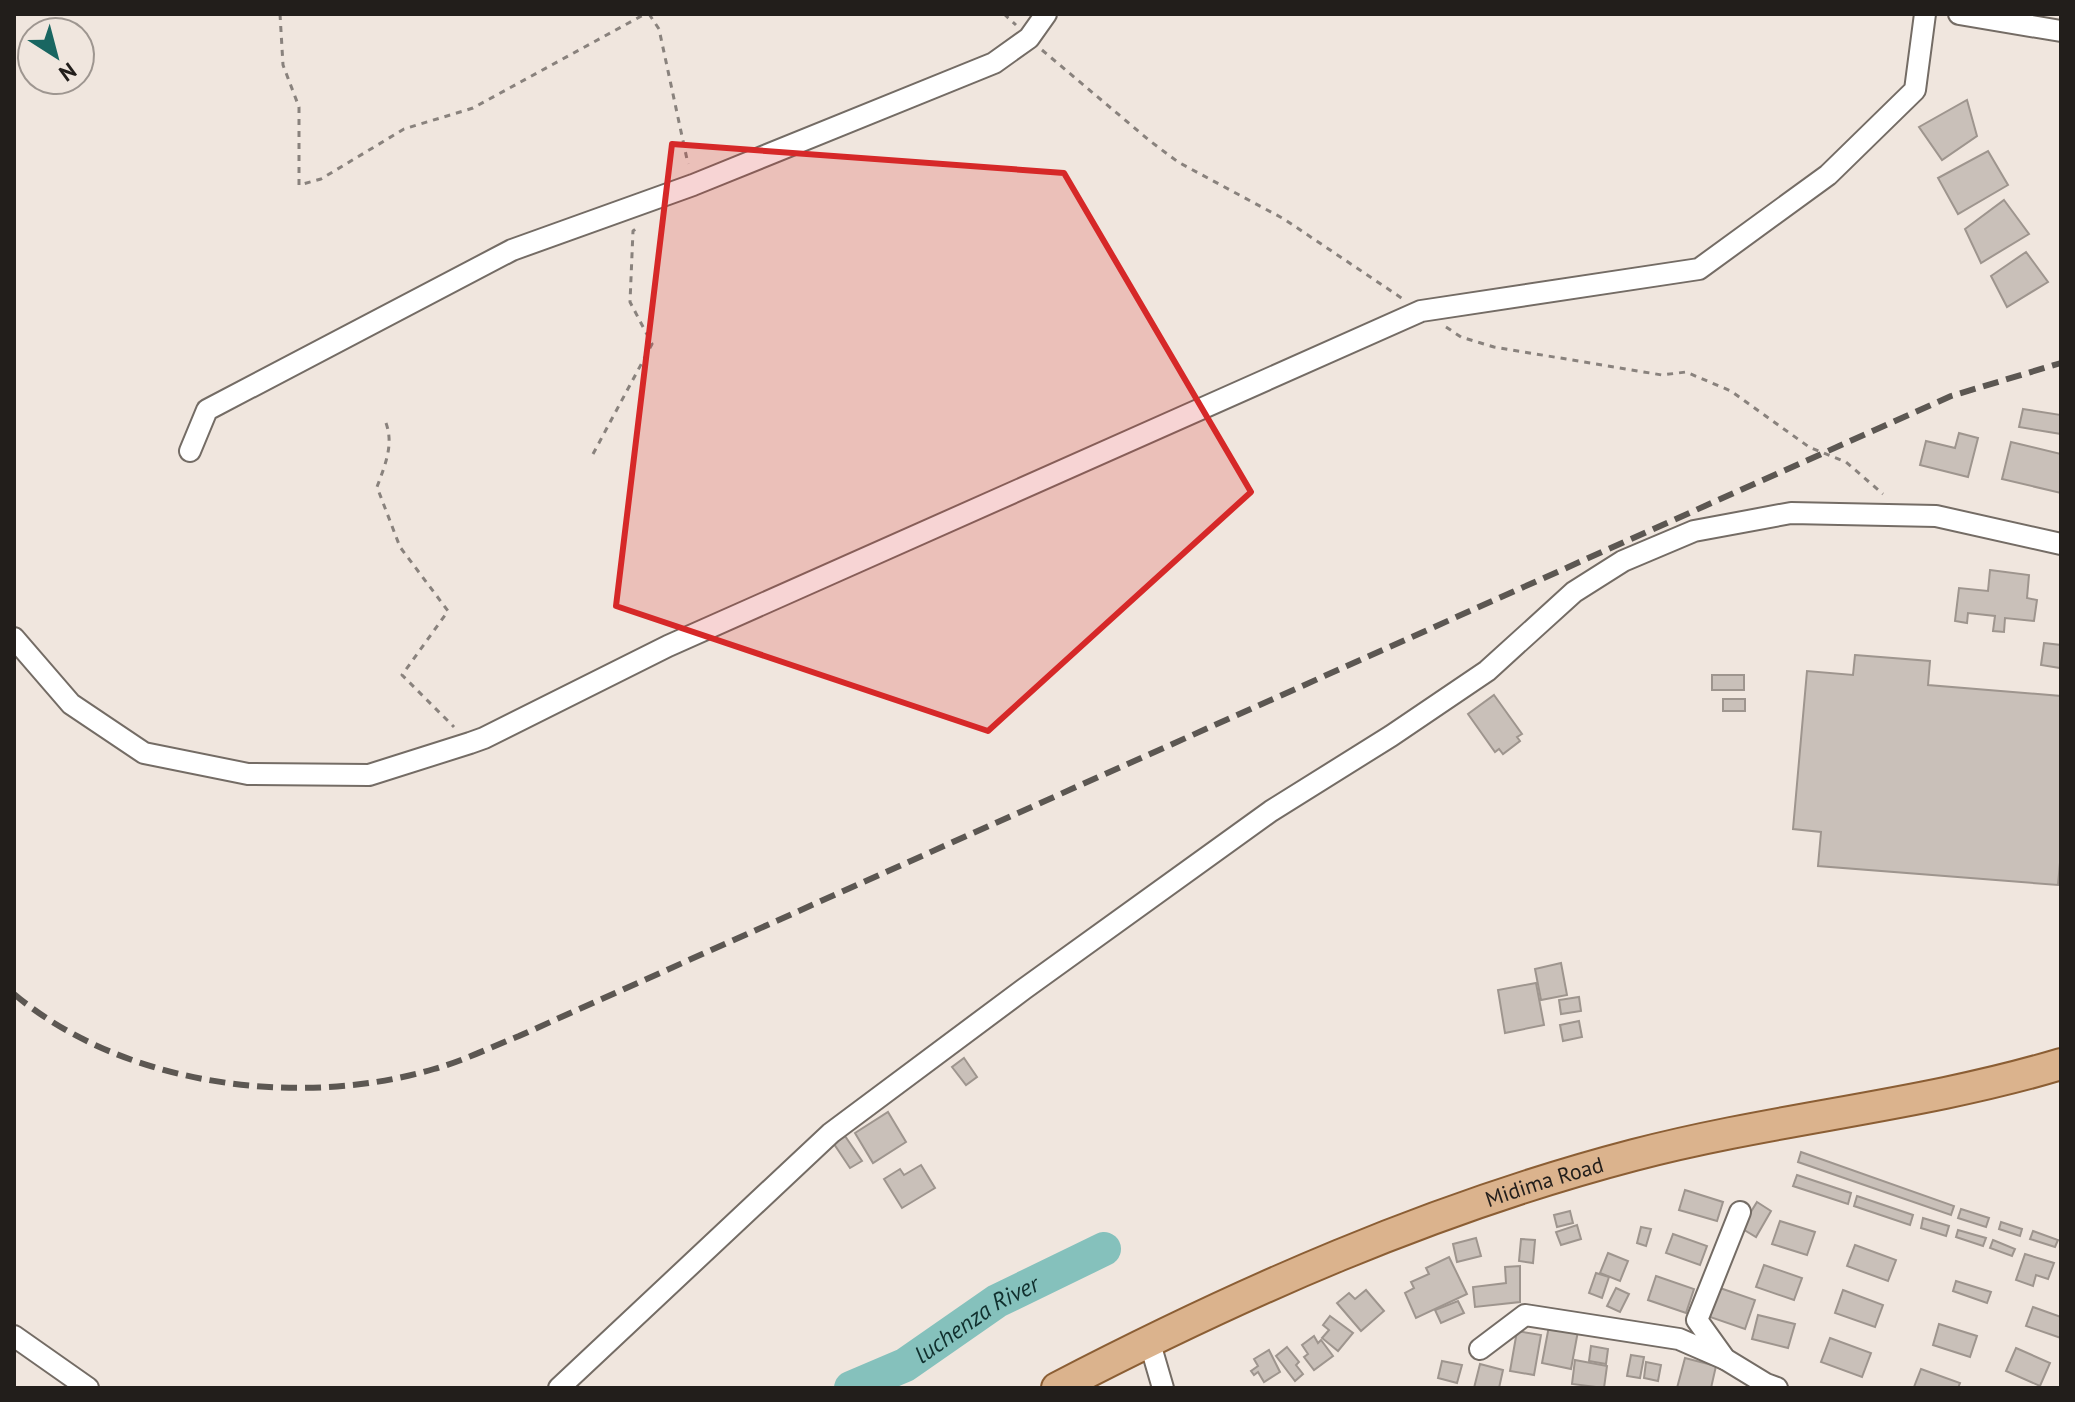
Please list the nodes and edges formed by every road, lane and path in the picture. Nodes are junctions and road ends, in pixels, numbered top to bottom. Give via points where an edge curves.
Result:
1 (280, 14) edge
2 (647, 14) edge
3 (1046, 14) edge
4 (1925, 14) edge
5 (1959, 14) edge
6 (2061, 31) edge
7 (693, 185) junction
8 (645, 222) dead end
9 (386, 423) dead end
10 (190, 451) dead end
11 (593, 454) dead end
12 (2061, 544) edge
13 (14, 638) edge
14 (470, 743) junction
15 (2061, 1064) edge
16 (1740, 1212) dead end
17 (14, 1336) edge
18 (1149, 1340) junction
19 (1480, 1349) dead end
20 (1725, 1359) junction
21 (88, 1388) edge
22 (559, 1388) edge
23 (1057, 1388) edge
24 (1163, 1388) edge
25 (1777, 1388) edge

1 - 2 path via 283,65 299,107 299,185 321,179 404,129 473,108
2 - 7 path via 659,29
3 - 7 street via 1029,38 994,63
4 - 14 street via 1915,90 1828,175 1699,269 1421,311 668,646
5 - 6 street
7 - 10 street via 512,250 341,338 207,410
8 - 11 path via 633,231 630,302 652,344
9 - 14 path via 391,437 377,487 400,547 448,611 402,675
12 - 22 street via 1936,516 1791,513 1694,531 1623,561 1574,592 1487,671 1271,811 831,1133
13 - 14 street via 71,704 144,753 248,774 369,775
15 - 18 main road, Midima Road via 1924,1098 1729,1133 1547,1179 1319,1262
16 - 20 street via 1697,1320
17 - 21 street
18 - 23 main road, Midima Road
18 - 24 street
19 - 20 street via 1525,1315 1679,1339
20 - 25 street

